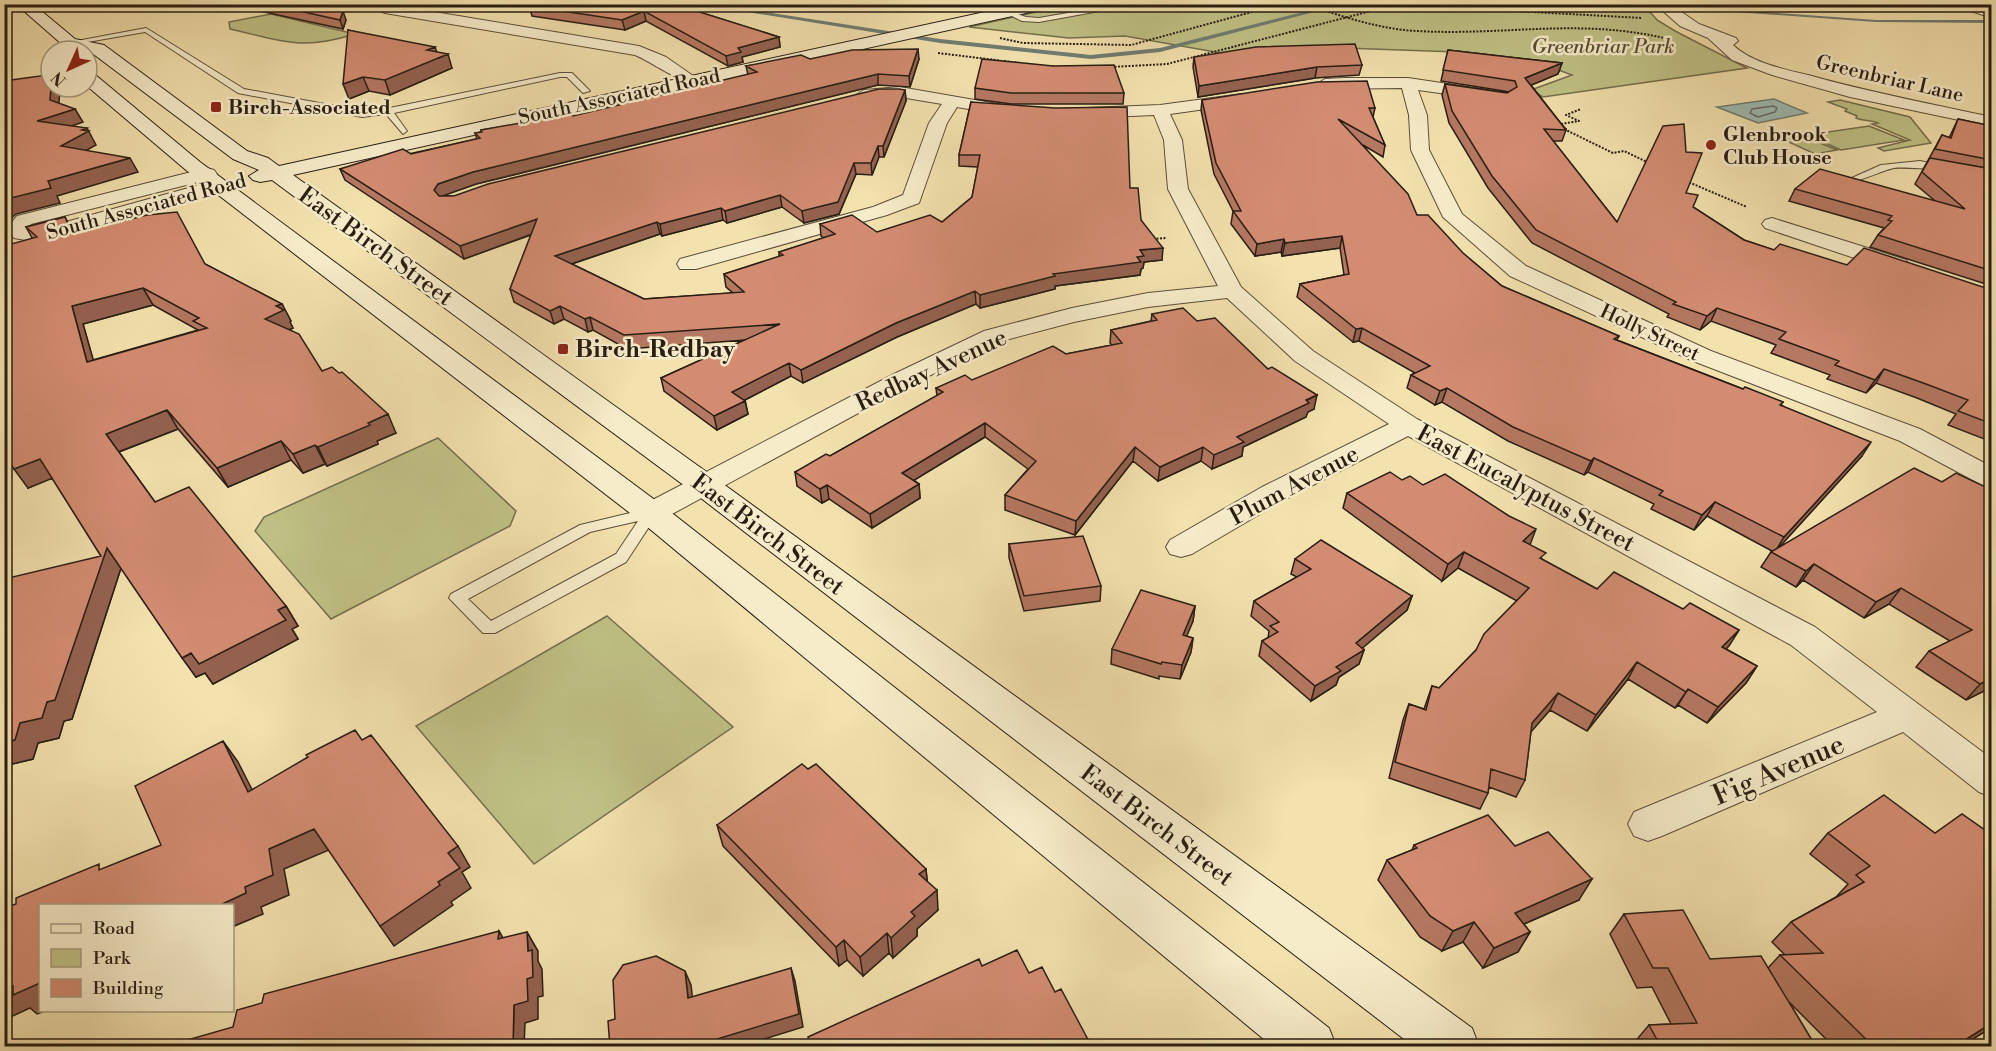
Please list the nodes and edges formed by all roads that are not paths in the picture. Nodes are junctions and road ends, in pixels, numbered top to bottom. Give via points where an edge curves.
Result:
1 (23, 4) edge
2 (373, 4) edge
3 (990, 4) edge
4 (1044, 4) edge
5 (1135, 4) edge
6 (1953, 4) edge
7 (1006, 12) junction
8 (1672, 14) edge
9 (1992, 16) edge
10 (60, 39) edge
11 (99, 40) edge
12 (99, 50) edge
13 (684, 76) junction
14 (1408, 83) junction
15 (99, 87) edge
16 (1303, 87) edge
17 (586, 91) junction
18 (1257, 96) edge
19 (1504, 97) edge
20 (849, 99) edge
21 (951, 103) junction
22 (1160, 110) junction
23 (388, 111) junction
24 (1028, 112) edge
25 (1070, 113) edge
26 (1992, 122) edge
27 (404, 131) junction
28 (268, 167) junction
29 (1959, 170) edge
30 (214, 179) junction
31 (1850, 181) edge
32 (1772, 224) dead end
33 (12, 226) edge
34 (38, 236) junction
35 (14, 246) edge
36 (688, 264) dead end
37 (1919, 271) edge
38 (1232, 291) junction
39 (1408, 425) junction
40 (1992, 479) edge
41 (704, 485) junction
42 (651, 513) junction
43 (1182, 547) dead end
44 (1907, 715) junction
45 (1992, 781) edge
46 (1648, 824) dead end
47 (1311, 1047) edge
48 (1454, 1047) edge

1 - 10 street, East Birch Street
2 - 13 street via 628,48 661,60
3 - 7 street
3 - 13 street, South Associated Road via 850,33
4 - 7 street, South Associated Road
5 - 7 lane via 1059,18 1025,19
6 - 9 lane
7 - 13 street, South Associated Road via 888,39
8 - 26 street, Greenbriar Lane via 1713,35 1737,57 1779,72 1850,92
11 - 23 lane via 146,30 241,91 362,114
12 - 28 street, East Birch Street via 240,155
13 - 17 street, South Associated Road
13 - 28 street, South Associated Road
14 - 16 street
14 - 19 street
14 - 40 street, Holly Street via 1418,115 1420,150 1454,217 1518,271 1701,356 1910,435
15 - 30 street, East Birch Street
17 - 23 lane via 569,75 560,75
17 - 27 street, South Associated Road
18 - 22 street
20 - 21 street via 889,92
21 - 24 street
21 - 36 street via 938,123 912,199 880,212
22 - 25 street
22 - 38 street, East Eucalyptus Street via 1173,140 1178,189
23 - 27 lane
27 - 28 street, South Associated Road
28 - 30 street, South Associated Road
28 - 41 street, East Birch Street
29 - 31 lane via 1908,162 1873,169
30 - 33 street, South Associated Road via 36,217
30 - 34 street, South Associated Road
30 - 42 street, East Birch Street
32 - 37 street
33 - 34 street, South Associated Road via 21,234
34 - 35 lane
38 - 39 street, East Eucalyptus Street via 1304,356
38 - 41 street, Redbay Avenue via 1148,300 993,336 903,378
39 - 43 street, Plum Avenue via 1272,494
39 - 44 street, East Eucalyptus Street via 1803,636
41 - 42 street, Redbay Avenue
41 - 48 street, East Birch Street
42 - 42 lane via 621,558 489,630 457,598 585,528
42 - 47 street, East Birch Street
44 - 45 street, East Eucalyptus Street
44 - 46 street, Fig Avenue

